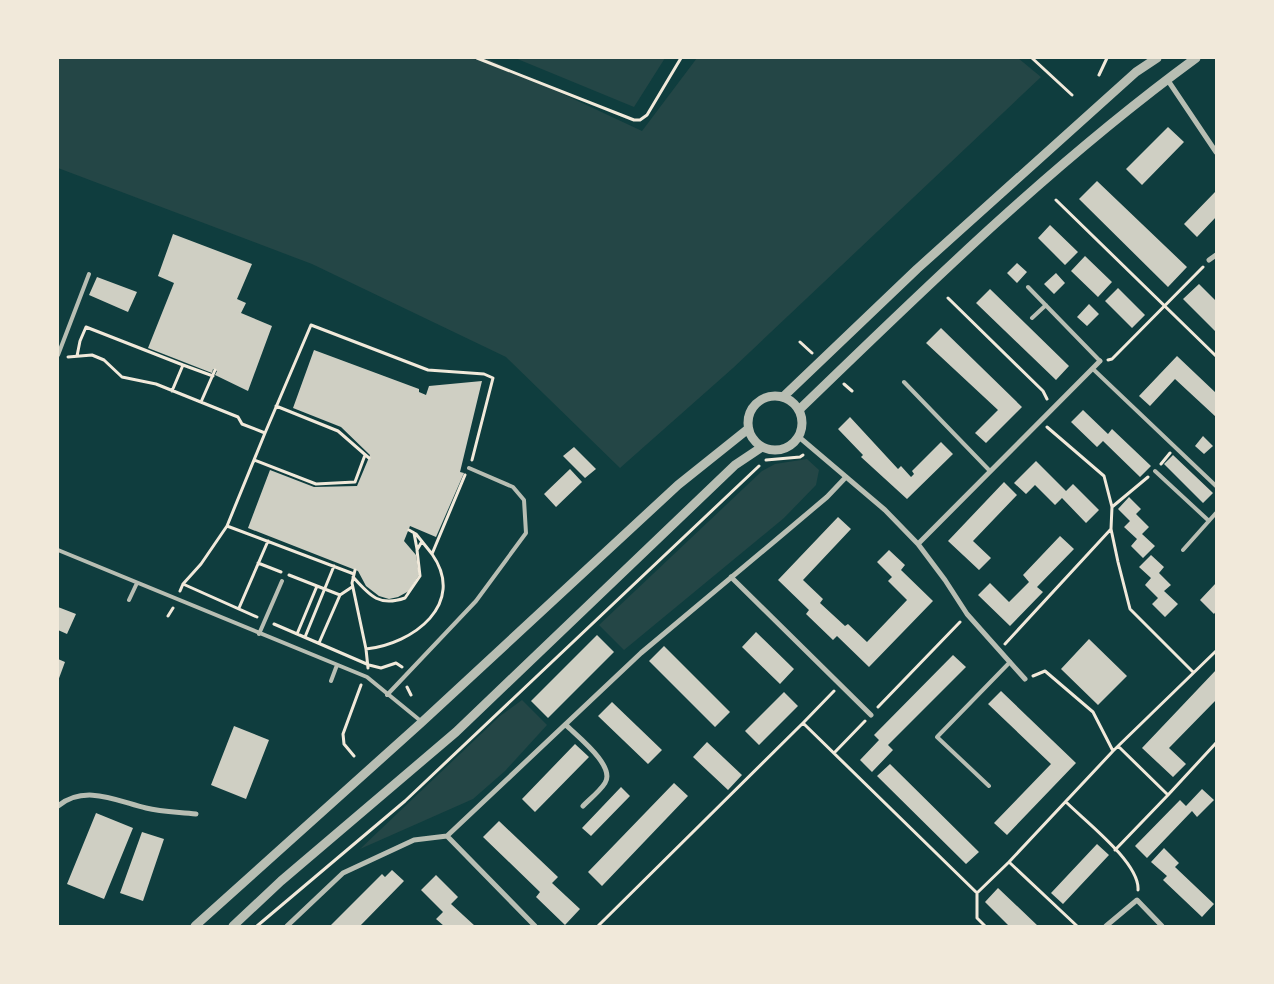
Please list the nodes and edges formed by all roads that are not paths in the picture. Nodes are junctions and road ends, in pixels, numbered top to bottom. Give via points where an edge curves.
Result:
1 (1157, 58) edge
2 (1196, 58) edge
3 (1167, 79) junction
4 (1216, 152) edge
5 (1216, 255) edge
6 (1209, 260) road end
7 (89, 274) dead end
8 (1028, 287) dead end
9 (1046, 306) junction
10 (1032, 318) dead end
11 (58, 355) edge
12 (1100, 361) joint
13 (1093, 370) junction
14 (904, 382) dead end
15 (784, 396) junction
16 (800, 409) junction
17 (748, 429) junction
18 (799, 437) junction
19 (762, 447) junction
20 (469, 468) road end
21 (989, 470) junction
22 (1155, 471) road end
23 (846, 477) junction
24 (1216, 486) edge
25 (1216, 514) edge
26 (1209, 521) junction
27 (918, 544) junction
28 (58, 550) edge
29 (1183, 550) dead end
30 (731, 577) junction
31 (282, 581) dead end
32 (137, 583) junction
33 (129, 600) dead end
34 (259, 634) junction
35 (1010, 662) junction
36 (337, 665) junction
37 (1025, 678) road end
38 (331, 681) dead end
39 (387, 695) junction
40 (871, 715) road end
41 (422, 722) junction
42 (566, 725) junction
43 (989, 786) dead end
44 (58, 806) edge
45 (584, 806) dead end
46 (196, 814) dead end
47 (447, 836) junction
48 (195, 926) edge
49 (232, 926) edge
50 (286, 926) edge
51 (535, 926) edge
52 (1106, 926) edge
53 (1162, 926) edge

1 - 15 street via 1136,72 1021,174
2 - 3 street
3 - 4 street
3 - 16 street via 1115,119 929,284
5 - 6 street
7 - 11 lane
8 - 9 lane
9 - 10 lane
9 - 12 lane
12 - 13 street
13 - 21 street
13 - 24 lane
14 - 21 lane
15 - 16 street
15 - 17 street via 766,397 757,402 749,414
16 - 18 street via 803,422
17 - 19 street via 753,440
17 - 41 street via 678,485
18 - 19 street via 785,449 774,451
18 - 23 street
19 - 49 street via 721,478 456,732
20 - 39 lane via 513,487 519,493 524,500 526,533 476,601
21 - 27 street
22 - 26 lane
23 - 27 street
23 - 30 street via 827,497
25 - 26 lane
26 - 29 lane
27 - 35 street via 967,614
28 - 32 lane
30 - 40 street
30 - 42 street via 641,652
31 - 34 lane
32 - 33 lane
32 - 34 lane
34 - 36 lane
35 - 37 street
35 - 43 lane via 938,737
36 - 38 lane
36 - 39 lane via 365,676
39 - 41 lane
41 - 48 street
42 - 45 street via 605,765 608,774 606,782
42 - 47 street
44 - 46 street via 77,796 105,795 147,808
47 - 50 street via 414,840 343,873
47 - 51 street
52 - 53 street via 1137,900

